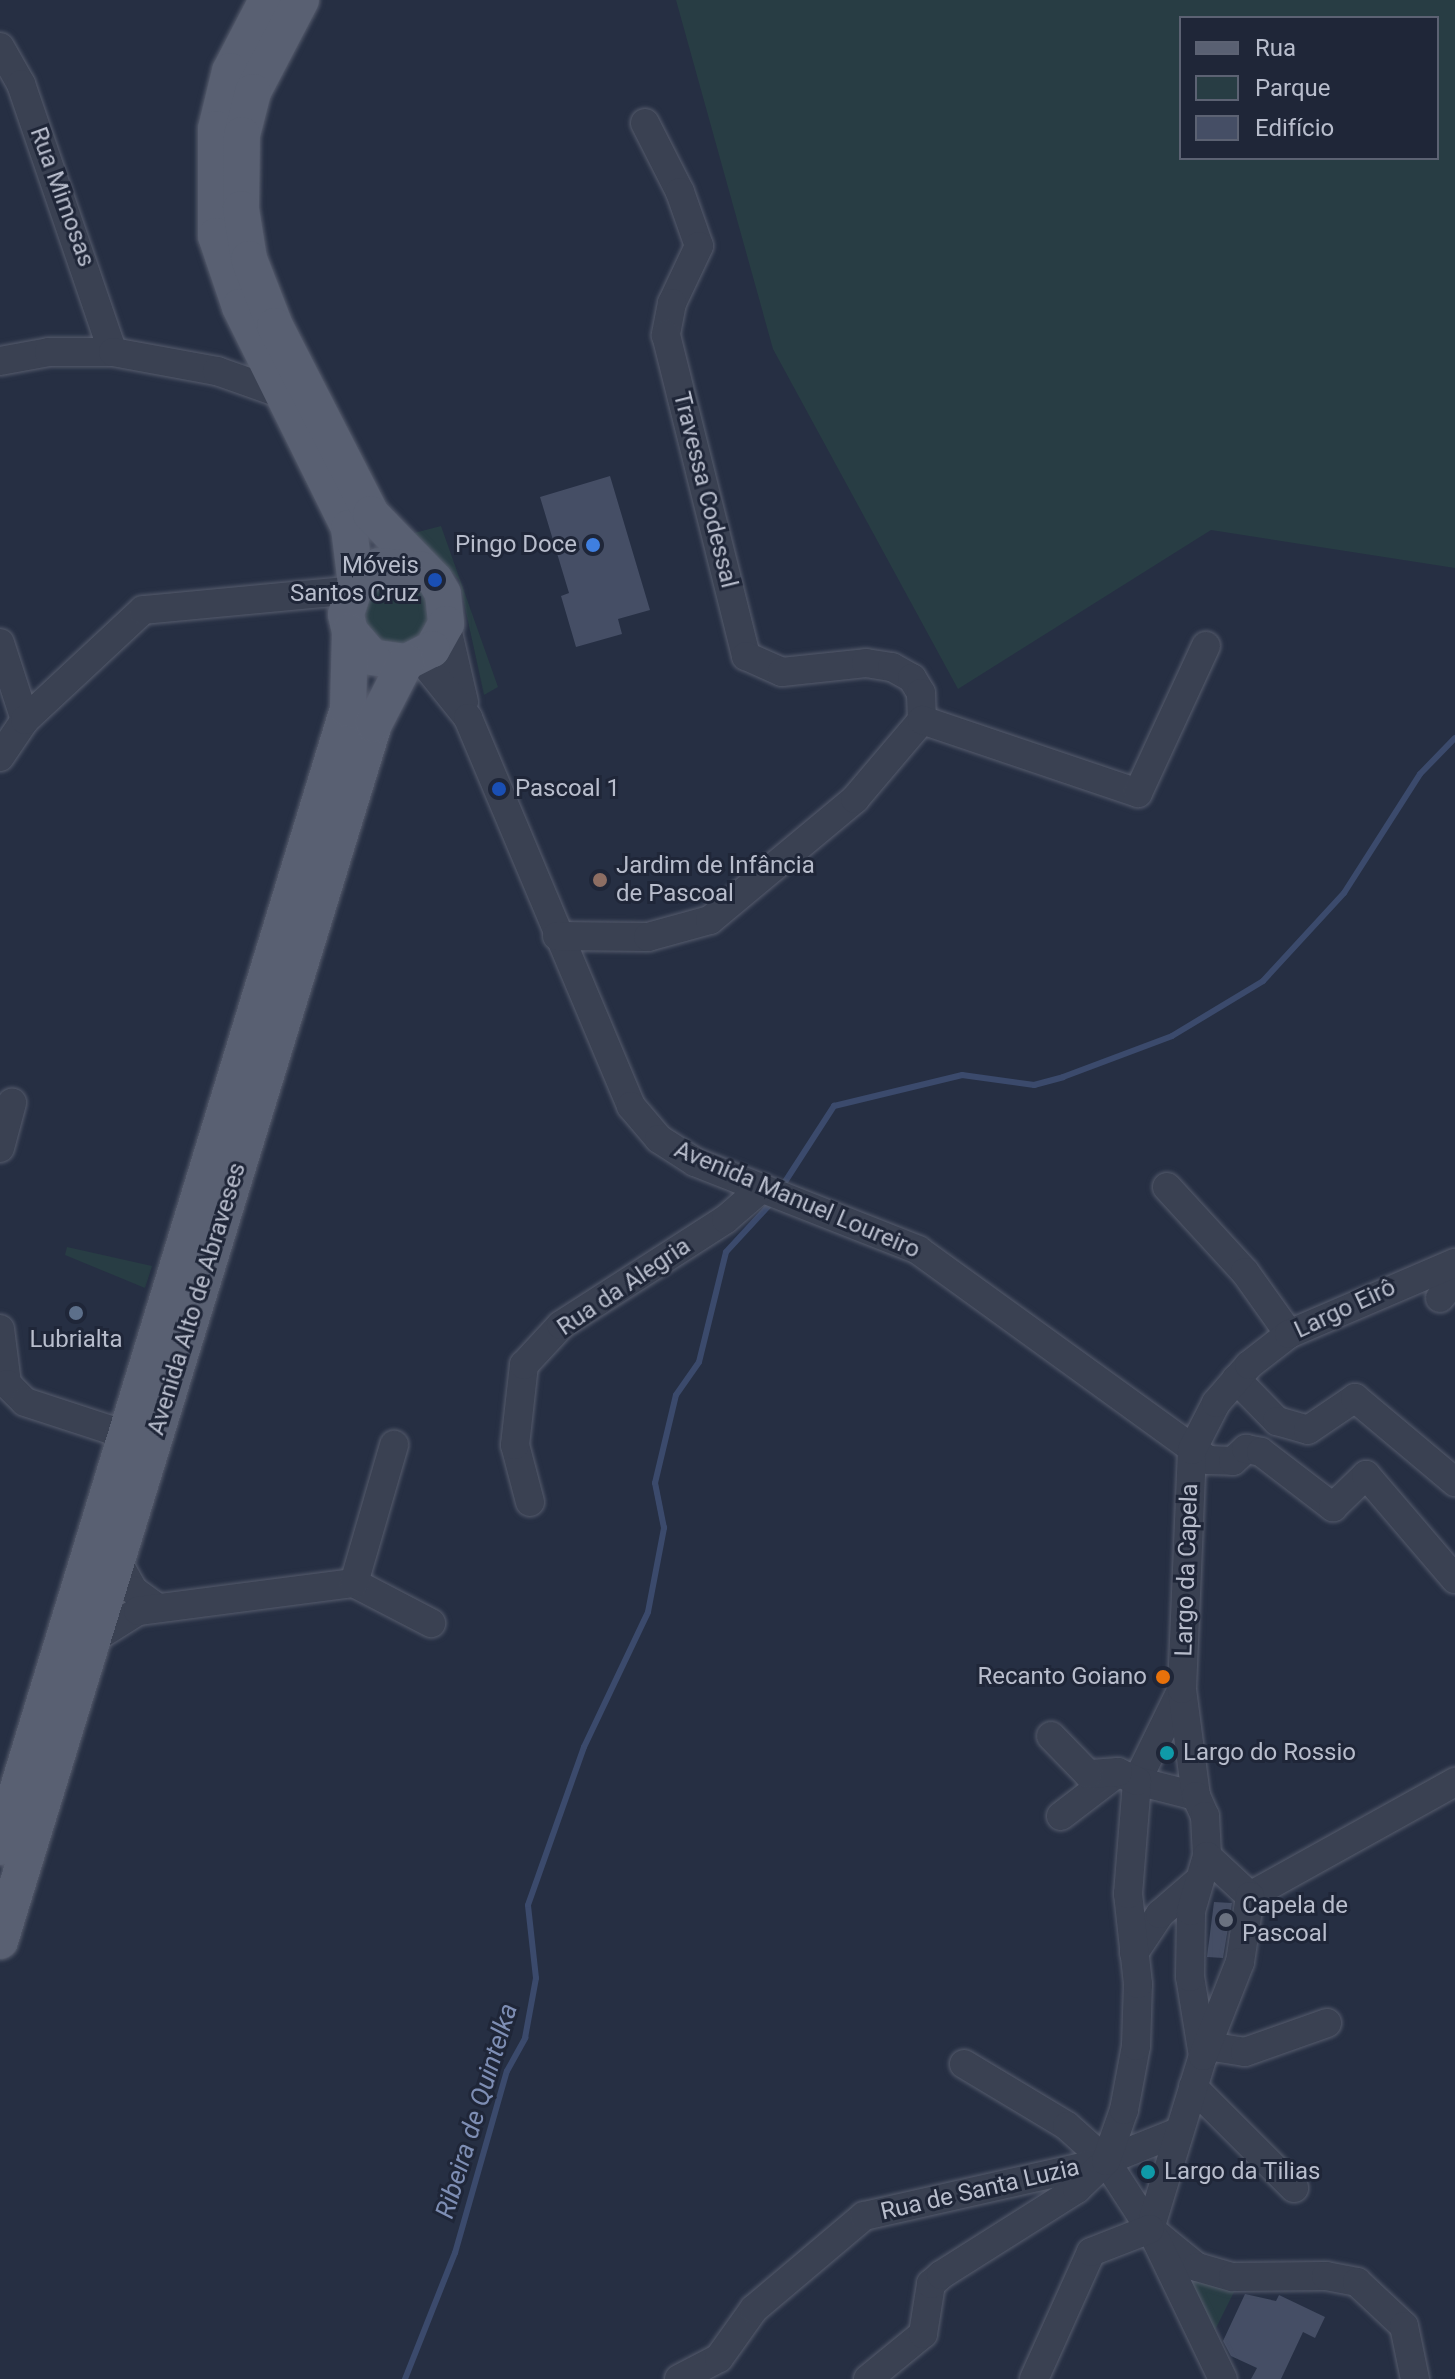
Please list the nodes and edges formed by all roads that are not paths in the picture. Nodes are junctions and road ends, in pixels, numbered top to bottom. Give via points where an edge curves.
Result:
1 (267, 0) edge
2 (301, 0) edge
3 (0, 47) edge
4 (645, 123) dead end
5 (249, 329) junction
6 (113, 352) junction
7 (0, 361) edge
8 (217, 371) junction
9 (279, 393) junction
10 (423, 570) junction
11 (351, 605) junction
12 (446, 624) junction
13 (0, 643) edge
14 (1206, 646) dead end
15 (413, 660) junction
16 (468, 718) junction
17 (25, 720) junction
18 (922, 720) junction
19 (0, 757) edge
20 (557, 936) junction
21 (12, 1103) dead end
22 (0, 1148) edge
23 (1167, 1187) dead end
24 (762, 1188) junction
25 (1455, 1263) edge
26 (0, 1329) edge
27 (1289, 1334) junction
28 (1236, 1379) junction
29 (126, 1435) junction
30 (394, 1445) dead end
31 (1192, 1450) junction
32 (1455, 1482) edge
33 (530, 1502) dead end
34 (116, 1559) junction
35 (1455, 1579) edge
36 (354, 1583) junction
37 (156, 1607) junction
38 (431, 1623) dead end
39 (92, 1640) junction
40 (1182, 1689) junction
41 (1051, 1736) dead end
42 (1128, 1777) junction
43 (1455, 1782) edge
44 (1196, 1796) junction
45 (1061, 1816) dead end
46 (0, 1847) edge
47 (1207, 1856) junction
48 (1196, 1883) junction
49 (1250, 1896) junction
50 (0, 1941) edge
51 (1134, 1953) junction
52 (1190, 1977) junction
53 (1232, 1982) junction
54 (1327, 2023) dead end
55 (1205, 2051) junction
56 (964, 2064) dead end
57 (1193, 2087) junction
58 (1178, 2132) junction
59 (1106, 2161) junction
60 (1294, 2188) dead end
61 (1150, 2229) junction
62 (679, 2379) edge
63 (868, 2379) edge
64 (1034, 2379) edge
65 (1223, 2379) edge
66 (1415, 2379) edge

1 - 5 main road, Avenida Alto de Abraveses via 230,71 216,129 212,183 222,267
2 - 10 main road via 253,92 242,135 241,209 249,259 275,326 371,514
3 - 6 street, Rua Mimosas via 21,84
4 - 18 street, Travessa Codessal via 680,192 699,246 672,303 666,335 746,656 782,672 866,663 892,667 912,678 921,693
5 - 8 street via 237,362
5 - 9 main road, Avenida Alto de Abraveses
6 - 7 street via 49,352
6 - 8 street
8 - 9 street
9 - 11 main road, Avenida Alto de Abraveses via 349,528
10 - 11 main road via 379,566
10 - 12 main road via 443,594
11 - 15 main road via 372,657
11 - 17 street via 292,598 143,610
11 - 29 main road, Avenida Alto de Abraveses via 348,709
12 - 15 main road
12 - 16 street, Avenida Manuel Loureiro
13 - 17 street
14 - 18 street via 1138,793
15 - 16 street, Avenida Manuel Loureiro
15 - 34 main road, Avenida Alto de Abraveses via 365,752
16 - 20 street, Avenida Manuel Loureiro
17 - 19 street
18 - 20 street via 855,799 710,920 648,937
20 - 24 street, Avenida Manuel Loureiro via 631,1106 659,1139 695,1162
21 - 22 street
23 - 27 street via 1245,1272
24 - 31 street, Avenida Manuel Loureiro via 918,1250
24 - 33 street, Rua da Alegria via 726,1219 561,1325 524,1365 515,1445
25 - 27 street, Largo Eirô
26 - 29 street via 7,1384 25,1402
27 - 28 street, Largo Eirô
28 - 31 street, Largo Eirô via 1216,1403
28 - 32 street via 1277,1421 1308,1430 1355,1398
29 - 46 main road, Avenida Alto de Abraveses
30 - 36 street
31 - 35 street via 1222,1463 1246,1449 1261,1452 1333,1507 1366,1475
31 - 40 street, Largo da Capela
34 - 37 street via 133,1590
34 - 39 main road, Avenida Alto de Abraveses
36 - 37 street
36 - 38 street
37 - 39 street via 120,1619
39 - 50 main road, Avenida Alto de Abraveses
40 - 42 street
40 - 44 street
41 - 42 street via 1088,1774
42 - 44 street
42 - 45 street
42 - 51 street
43 - 49 street
44 - 47 street via 1205,1816
47 - 48 street
47 - 49 street
48 - 51 street via 1160,1914
48 - 52 street
49 - 53 street
51 - 59 street via 1136,2046 1124,2110
52 - 53 street via 1212,1991
52 - 55 street
53 - 55 street
54 - 55 street via 1245,2052
55 - 57 street
56 - 59 street via 1067,2126
57 - 58 street
57 - 60 street
58 - 59 street
58 - 61 street
59 - 61 street
59 - 62 street, Rua de Santa Luzia via 864,2216 754,2309 719,2358
59 - 63 street via 1077,2189 931,2284 923,2334
61 - 64 street via 1091,2252
61 - 65 street
61 - 66 street via 1197,2267 1233,2277 1326,2276 1357,2282 1404,2326

